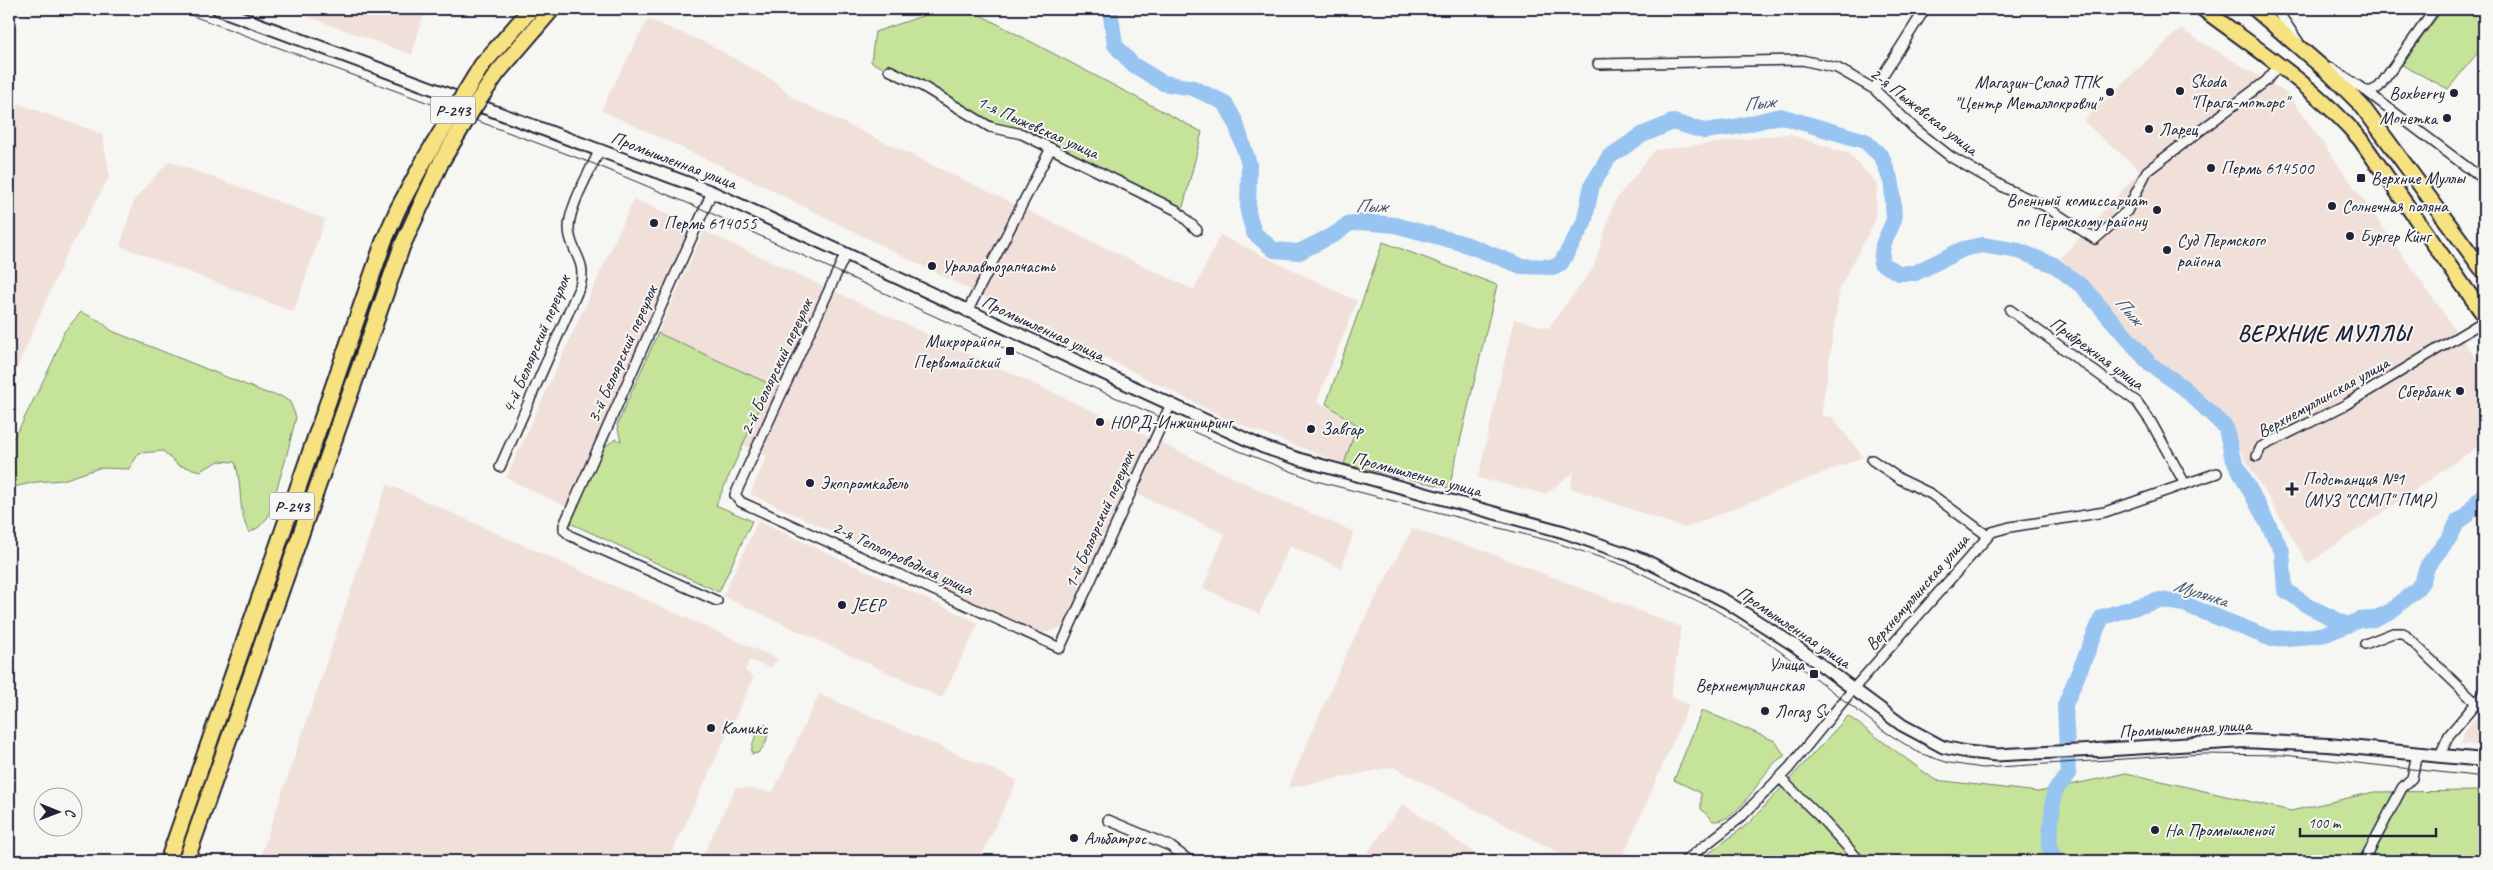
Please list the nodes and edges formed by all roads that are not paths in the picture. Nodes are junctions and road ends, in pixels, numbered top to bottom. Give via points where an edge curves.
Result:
1 (218, 9) edge
2 (531, 9) edge
3 (552, 9) edge
4 (1925, 9) edge
5 (2203, 9) edge
6 (2276, 9) edge
7 (2435, 9) edge
8 (2258, 10) edge
9 (2306, 52) junction
10 (1598, 64) dead end
11 (2280, 64) junction
12 (889, 70) dead end
13 (1874, 89) junction
14 (2366, 91) junction
15 (1051, 148) junction
16 (600, 149) junction
17 (2483, 177) edge
18 (712, 192) junction
19 (1198, 230) dead end
20 (846, 253) junction
21 (2484, 272) edge
22 (2010, 310) dead end
23 (967, 312) junction
24 (2484, 315) edge
25 (2484, 321) edge
26 (1170, 406) junction
27 (2257, 456) dead end
28 (1872, 460) dead end
29 (500, 467) dead end
30 (2217, 473) dead end
31 (2185, 484) junction
32 (735, 495) joint
33 (1988, 536) junction
34 (716, 601) dead end
35 (2365, 644) dead end
36 (1060, 648) joint
37 (1854, 688) junction
38 (2484, 694) edge
39 (2476, 703) junction
40 (2097, 750) joint
41 (2417, 753) junction
42 (2440, 755) junction
43 (2484, 760) edge
44 (1780, 778) junction
45 (1108, 820) dead end
46 (168, 861) edge
47 (186, 861) edge
48 (1190, 861) edge
49 (1685, 861) edge
50 (1860, 861) edge
51 (2364, 861) edge

1 - 16 street, Промышленная улица
2 - 46 highway, Р-243, bridge via 482,66 426,156 384,241
3 - 47 highway, Р-243, bridge via 498,72 474,107 441,162 402,246
4 - 13 street
5 - 11 main road
6 - 9 street
7 - 14 street via 2379,87
8 - 9 main road
9 - 14 street
9 - 21 main road via 2362,106
10 - 13 street, 2-я Пыжевская улица via 1802,60 1837,68
11 - 13 street, 2-я Пыжевская улица via 2266,81 2147,170 2127,211 2095,239 2045,206 1951,157 1914,128
11 - 24 main road via 2333,110 2360,139
12 - 15 street, 1-я Пыжевская улица via 990,127 1022,134
14 - 17 street
15 - 19 street, 1-я Пыжевская улица via 1176,210
15 - 23 street
16 - 18 street, Промышленная улица
16 - 29 street, 4-й Белоярский переулок via 570,220 570,238 583,269 582,281
18 - 20 street, Промышленная улица
18 - 34 street, 3-й Белоярский переулок via 564,521 564,530
20 - 23 street, Промышленная улица
20 - 32 street, 2-й Белоярский переулок
22 - 31 street, Прибрежная улица via 2137,402
23 - 26 street, Промышленная улица
25 - 27 street, Верхнемуллинская улица via 2345,404 2261,447
26 - 36 street, 1-й Белоярский переулок
26 - 37 street, Промышленная улица via 1263,447 1302,460 1564,532 1644,560 1727,602
28 - 33 street via 1930,494
30 - 31 street, Верхнемуллинская улица
31 - 33 street, Верхнемуллинская улица via 2105,512 1999,529
32 - 36 street, 2-я Теплопроводная улица via 741,502
33 - 37 street, Верхнемуллинская улица
35 - 39 street via 2393,633 2404,633
37 - 40 street, Промышленная улица via 1902,725 1943,747 1967,752 2024,754
37 - 44 street, Верхнемуллинская улица
38 - 39 street
39 - 42 street via 2449,736
40 - 41 main road, Промышленная улица via 2244,741
41 - 42 main road, Промышленная улица
41 - 51 street via 2412,778 2402,788
42 - 43 main road, Промышленная улица
44 - 49 street, Верхнемуллинская улица via 1740,818
44 - 50 street
45 - 48 street via 1170,846

